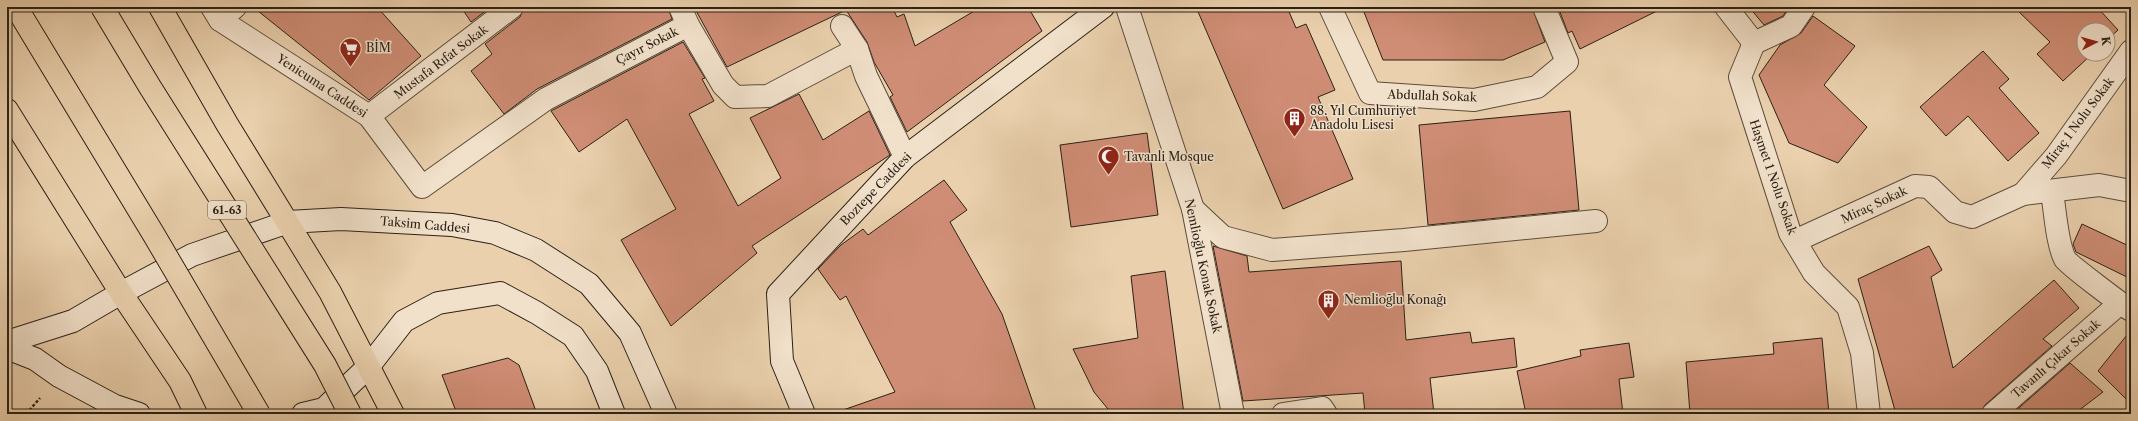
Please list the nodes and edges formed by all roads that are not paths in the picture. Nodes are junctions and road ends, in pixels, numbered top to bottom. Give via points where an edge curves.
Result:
1 (16, 7) edge
2 (102, 7) edge
3 (160, 7) edge
4 (512, 7) edge
5 (1103, 7) edge
6 (1127, 7) edge
7 (1330, 7) edge
8 (1544, 7) edge
9 (1726, 7) edge
10 (1804, 7) edge
11 (223, 11) edge
12 (684, 16) edge
13 (842, 26) dead end
14 (1754, 43) junction
15 (857, 49) junction
16 (2131, 51) edge
17 (7, 110) edge
18 (369, 116) junction
19 (905, 157) junction
20 (422, 187) joint
21 (2131, 191) edge
22 (2052, 192) junction
23 (2023, 194) junction
24 (1193, 209) junction
25 (1596, 221) dead end
26 (288, 222) junction
27 (1796, 241) junction
28 (121, 293) junction
29 (2125, 307) edge
30 (7, 342) edge
31 (7, 348) edge
32 (369, 366) junction
33 (139, 414) edge
34 (196, 414) edge
35 (259, 414) edge
36 (303, 414) edge
37 (350, 414) edge
38 (393, 414) edge
39 (614, 414) edge
40 (666, 414) edge
41 (804, 414) edge
42 (1233, 414) edge
43 (1283, 414) edge
44 (1326, 414) edge
45 (1869, 414) edge
46 (1993, 414) edge

1 - 35 main road, bridge
2 - 37 main road, 61-63, bridge via 325,365
3 - 26 main road via 227,124
4 - 18 street, Mustafa Rıfat Sokak
5 - 19 street, Boztepe Caddesi
6 - 24 street, Nemlioğlu Konak Sokak
7 - 8 street, Abdullah Sokak via 1370,93 1474,100 1537,87 1567,62
9 - 14 street
10 - 14 street via 1791,26
11 - 18 street, Yenicuma Caddesi
12 - 15 street, Çayır Sokak via 723,85 735,97 768,96
12 - 20 street, Çayır Sokak via 546,99
13 - 15 street
14 - 27 street, Haşmet 1 Nolu Sokak via 1740,77 1790,233
15 - 19 street via 866,76
16 - 23 street, Miraç 1 Nolu Sokak via 2056,156
17 - 28 main road
18 - 20 street, Yenicuma Caddesi
19 - 41 street, Boztepe Caddesi via 778,294 782,361
21 - 22 street, Miraç Sokak via 2099,185
22 - 23 street, Miraç Sokak
22 - 29 street via 2065,260
23 - 27 street, Miraç Sokak via 1972,217 1955,212 1929,187 1915,186
24 - 25 street via 1223,237 1272,250
24 - 42 street, Nemlioğlu Konak Sokak
26 - 28 street, Taksim Caddesi via 192,255
26 - 32 main road via 330,292
26 - 40 street, Taksim Caddesi via 341,220 452,225 495,233 536,250 589,284 630,333
27 - 45 street, Haşmet 1 Nolu Sokak via 1814,273 1848,307 1862,353
28 - 30 street, Taksim Caddesi via 73,321
28 - 34 main road via 180,381
29 - 46 street, Tavanlı Çıkar Sokak
31 - 33 street via 35,359 59,376 115,406
32 - 36 street via 324,409
32 - 38 main road
32 - 39 street via 404,321 438,303 500,293 573,336 597,371
43 - 44 street via 1322,408

